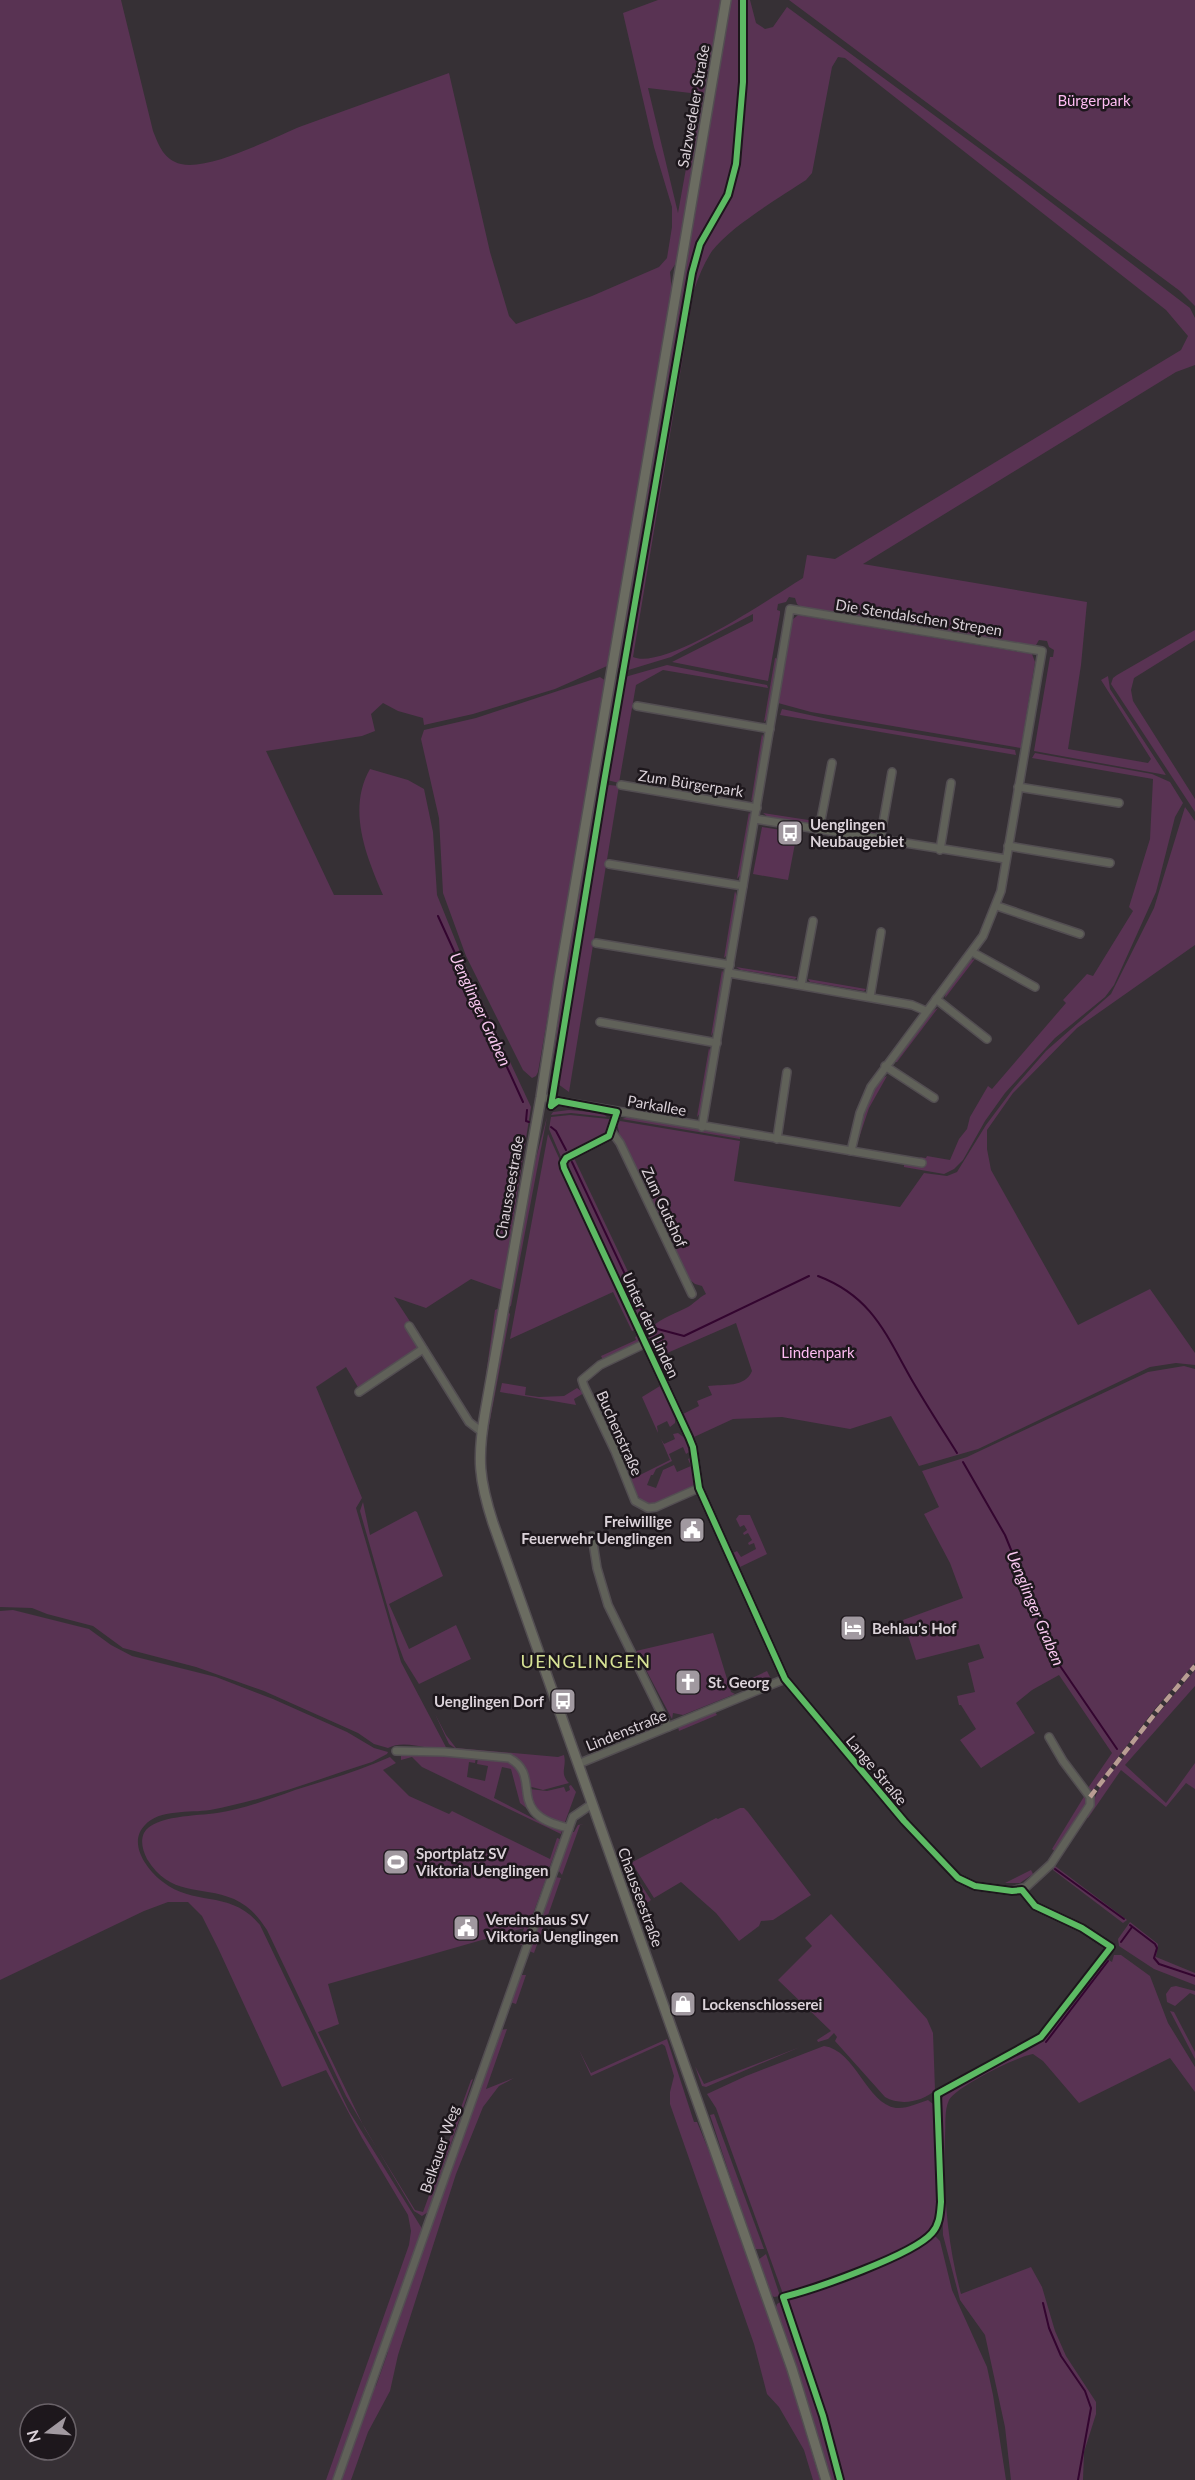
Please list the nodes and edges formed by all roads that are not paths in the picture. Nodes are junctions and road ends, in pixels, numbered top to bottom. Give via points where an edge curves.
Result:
1 (726, 0) edge
2 (637, 706) dead end
3 (772, 716) joint
4 (770, 729) junction
5 (832, 763) dead end
6 (892, 772) dead end
7 (951, 783) dead end
8 (621, 785) dead end
9 (1018, 787) junction
10 (1119, 803) dead end
11 (757, 808) junction
12 (755, 819) junction
13 (819, 830) junction
14 (880, 840) junction
15 (1008, 846) junction
16 (940, 849) junction
17 (1006, 859) junction
18 (1110, 863) dead end
19 (609, 864) dead end
20 (743, 886) junction
21 (997, 906) junction
22 (813, 921) dead end
23 (881, 932) dead end
24 (1080, 934) dead end
25 (596, 943) dead end
26 (564, 948) joint
27 (972, 952) junction
28 (730, 965) junction
29 (729, 973) junction
30 (801, 985) junction
31 (1035, 987) dead end
32 (870, 997) junction
33 (936, 999) junction
34 (926, 1011) junction
35 (600, 1022) dead end
36 (987, 1039) dead end
37 (717, 1043) junction
38 (885, 1066) junction
39 (788, 1072) dead end
40 (541, 1097) junction
41 (934, 1098) dead end
42 (617, 1112) junction
43 (702, 1126) junction
44 (612, 1132) junction
45 (777, 1138) junction
46 (851, 1151) junction
47 (922, 1163) dead end
48 (692, 1294) dead end
49 (409, 1326) dead end
50 (646, 1343) junction
51 (423, 1349) junction
52 (359, 1392) dead end
53 (482, 1432) junction
54 (699, 1488) junction
55 (710, 1515) joint
56 (591, 1536) dead end
57 (785, 1679) junction
58 (668, 1727) junction
59 (1049, 1737) dead end
60 (396, 1751) dead end
61 (578, 1764) junction
62 (592, 1804) junction
63 (569, 1828) junction
64 (1022, 1890) junction
65 (1111, 1947) dead end
66 (337, 2480) edge
67 (826, 2480) edge

1 - 26 main road, Salzwedeler Straße
2 - 4 street
3 - 4 street, Zum Bürgerpark
3 - 9 street, Die Stendalschen Strepen via 790,609 1042,651
4 - 11 street, Zum Bürgerpark
5 - 13 street
6 - 14 street
7 - 16 street
8 - 11 street, Zum Bürgerpark
9 - 10 street
9 - 15 street
11 - 12 street, Zum Bürgerpark
12 - 13 street
12 - 20 street, Zum Bürgerpark
13 - 14 street
14 - 16 street
15 - 17 street
15 - 18 street
16 - 17 street
17 - 21 street
19 - 20 street
20 - 28 street, Zum Bürgerpark
21 - 24 street
21 - 27 street
22 - 30 street
23 - 32 street
25 - 28 street
26 - 40 main road, Chausseestraße
27 - 31 street
27 - 33 street
28 - 29 street, Zum Bürgerpark
29 - 30 street
29 - 37 street, Zum Bürgerpark
30 - 32 street
32 - 34 street
33 - 34 street
33 - 36 street
34 - 38 street
35 - 37 street
37 - 43 street, Zum Bürgerpark
38 - 41 street
38 - 46 street via 860,1113
39 - 45 street
40 - 42 street, Parkallee via 550,1099 552,1106 558,1101
40 - 53 main road, Chausseestraße
42 - 43 street, Parkallee
42 - 44 street
43 - 45 street, Parkallee
44 - 48 street, Zum Gutshof
44 - 50 street, Unter den Linden via 563,1163
45 - 46 street, Parkallee
46 - 47 street, Parkallee
49 - 51 street
50 - 54 street, Unter den Linden via 693,1447
50 - 54 street, Buchenstraße via 591,1371 582,1380 584,1386 635,1501 648,1508 656,1507
51 - 52 street
51 - 53 street via 469,1422
53 - 61 main road, Chausseestraße via 480,1472 487,1504
54 - 55 street, Unter den Linden
55 - 57 street, Lange Straße
56 - 58 street via 608,1605
57 - 58 street, Lindenstraße
57 - 64 street, Lange Straße via 904,1821 958,1878 975,1886
58 - 61 street, Lindenstraße
59 - 64 street via 1088,1792 1090,1801 1051,1864
60 - 63 street via 509,1758 522,1770 528,1803 535,1814 544,1821
61 - 62 main road, Chausseestraße
62 - 63 street, Belkauer Weg via 573,1817
62 - 67 main road, Chausseestraße via 792,2369
63 - 66 street, Belkauer Weg
64 - 65 street via 1035,1906

